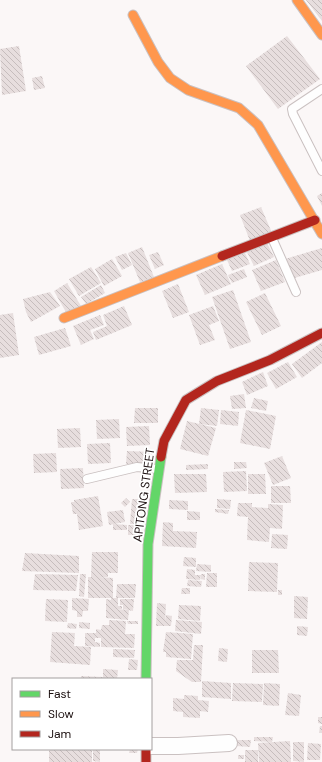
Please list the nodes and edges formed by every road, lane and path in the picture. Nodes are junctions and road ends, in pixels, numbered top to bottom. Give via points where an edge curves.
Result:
1 (297, 0) edge
2 (133, 15) dead end
3 (322, 35) edge
4 (322, 89) edge
5 (322, 171) edge
6 (315, 220) junction
7 (322, 234) edge
8 (272, 237) junction
9 (296, 292) dead end
10 (64, 318) dead end
11 (321, 335) edge
12 (158, 469) junction
13 (87, 479) dead end
14 (146, 678) edge
15 (229, 743) dead end
16 (152, 746) edge
17 (146, 750) edge
18 (146, 762) edge

1 - 3 street
2 - 6 street via 160,65 173,81 190,91 232,104 251,117
4 - 5 lane via 292,109
6 - 7 street
6 - 8 street
8 - 9 lane
8 - 10 street
11 - 12 street, APITONG STREET via 270,360 217,381 186,400 164,441
12 - 13 lane via 137,467
12 - 14 street, APITONG STREET via 148,544
15 - 16 street
17 - 18 street

